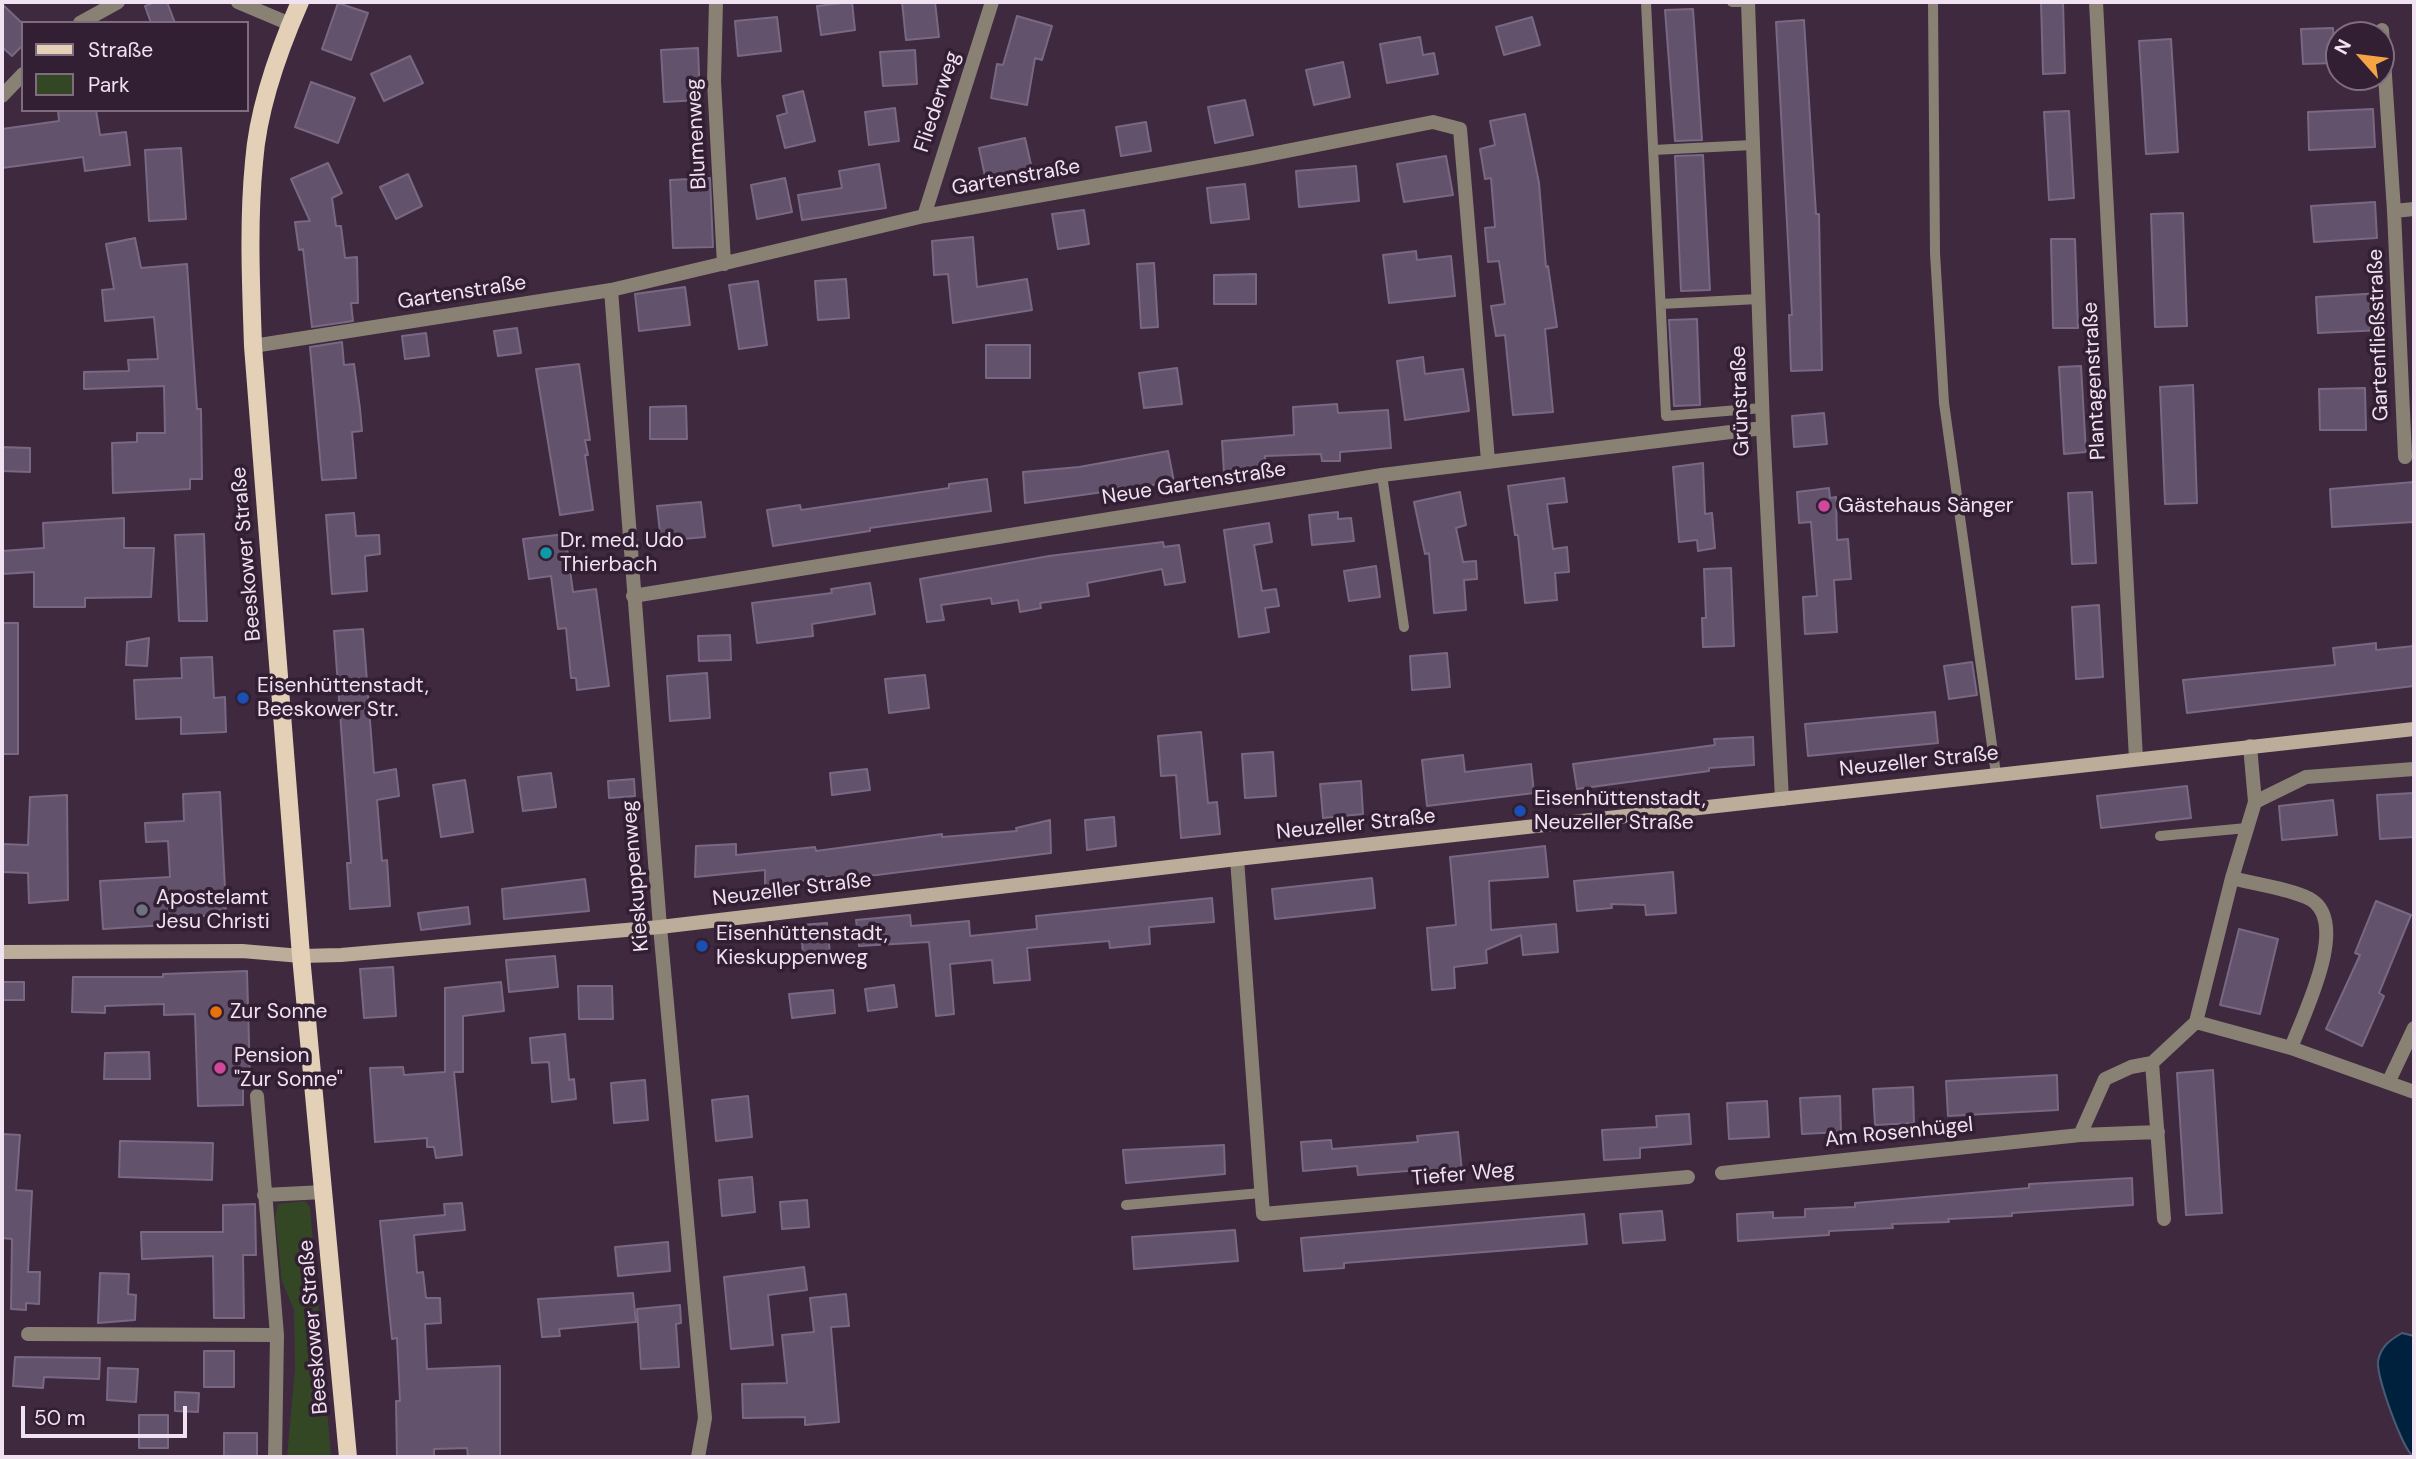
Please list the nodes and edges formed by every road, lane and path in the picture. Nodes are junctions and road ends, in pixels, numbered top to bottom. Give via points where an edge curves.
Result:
1 (118, 2) edge
2 (238, 2) edge
3 (300, 2) edge
4 (716, 2) edge
5 (992, 2) edge
6 (1646, 2) edge
7 (1732, 2) edge
8 (1748, 2) edge
9 (1933, 2) edge
10 (2096, 2) edge
11 (84, 21) edge
12 (290, 24) junction
13 (21, 76) edge
14 (2386, 91) edge
15 (2, 96) edge
16 (1753, 145) junction
17 (1653, 150) junction
18 (2414, 209) edge
19 (2394, 211) junction
20 (924, 216) junction
21 (724, 264) junction
22 (611, 290) junction
23 (1758, 299) junction
24 (1661, 304) junction
25 (253, 346) junction
26 (1762, 408) junction
27 (1763, 428) junction
28 (2405, 457) dead end
29 (1488, 461) junction
30 (1382, 475) junction
31 (633, 596) junction
32 (1404, 627) dead end
33 (2414, 729) edge
34 (2250, 747) junction
35 (2136, 759) junction
36 (2414, 769) edge
37 (1996, 774) junction
38 (1782, 799) junction
39 (2255, 802) junction
40 (2247, 828) junction
41 (2160, 836) dead end
42 (1237, 859) junction
43 (2232, 878) junction
44 (660, 927) junction
45 (2, 952) edge
46 (301, 956) junction
47 (2196, 1022) junction
48 (2414, 1028) edge
49 (2291, 1048) junction
50 (2152, 1063) junction
51 (2389, 1081) junction
52 (2414, 1092) edge
53 (257, 1096) dead end
54 (2158, 1132) junction
55 (2080, 1135) junction
56 (1722, 1173) dead end
57 (1688, 1177) dead end
58 (324, 1192) junction
59 (1261, 1193) junction
60 (264, 1195) junction
61 (1126, 1205) dead end
62 (2164, 1219) dead end
63 (28, 1334) dead end
64 (277, 1335) junction
65 (275, 1457) edge
66 (348, 1457) edge
67 (698, 1457) edge

1 - 11 street
2 - 12 street
3 - 12 main road, Beeskower Straße
4 - 21 street, Blumenweg via 714,81
5 - 20 street, Fliederweg
6 - 17 lane
7 - 8 lane
8 - 16 street, Grünstraße
9 - 37 lane via 1936,253 1944,403
10 - 35 street, Plantagenstraße
12 - 25 main road, Beeskower Straße via 267,95 254,160
13 - 15 street
14 - 19 street, Gartenfließstraße
16 - 17 lane
16 - 23 street, Grünstraße
17 - 24 lane
18 - 19 street
19 - 28 street, Gartenfließstraße
20 - 21 street, Gartenstraße
20 - 29 street, Gartenstraße via 1433,122 1460,129
21 - 22 street, Gartenstraße
22 - 25 street, Gartenstraße
22 - 31 street, Kieskuppenweg
23 - 24 lane
23 - 26 street, Grünstraße
24 - 26 lane via 1666,416
25 - 46 main road, Beeskower Straße
26 - 27 street, Grünstraße
27 - 29 street, Neue Gartenstraße
27 - 38 street, Grünstraße
29 - 30 street, Neue Gartenstraße
30 - 31 street, Neue Gartenstraße
30 - 32 lane
31 - 44 street, Kieskuppenweg
33 - 34 main road, Neuzeller Straße
34 - 35 main road, Neuzeller Straße
34 - 39 street
35 - 37 main road, Neuzeller Straße
36 - 39 street via 2306,777
37 - 38 main road, Neuzeller Straße
38 - 42 main road, Neuzeller Straße
39 - 40 street
40 - 41 lane
40 - 43 street
42 - 44 main road, Neuzeller Straße
42 - 59 street
43 - 47 street
43 - 49 street via 2311,900 2326,918 2328,943
44 - 46 main road, Neuzeller Straße
44 - 67 street, Kieskuppenweg via 705,1418
45 - 46 main road, Neuzeller Straße via 242,951
46 - 58 main road, Beeskower Straße
47 - 49 street
47 - 50 street
48 - 51 street
49 - 51 street
50 - 54 street
50 - 55 street via 2105,1079
51 - 52 street
53 - 60 street, Beeskower Straße
54 - 55 street, Am Rosenhügel
54 - 62 street
55 - 56 street, Am Rosenhügel
57 - 59 street, Tiefer Weg via 1263,1214
58 - 60 street
58 - 66 main road, Beeskower Straße
59 - 61 lane
60 - 64 street, Beeskower Straße
63 - 64 street, Beeskower Straße
64 - 65 street, Beeskower Straße

